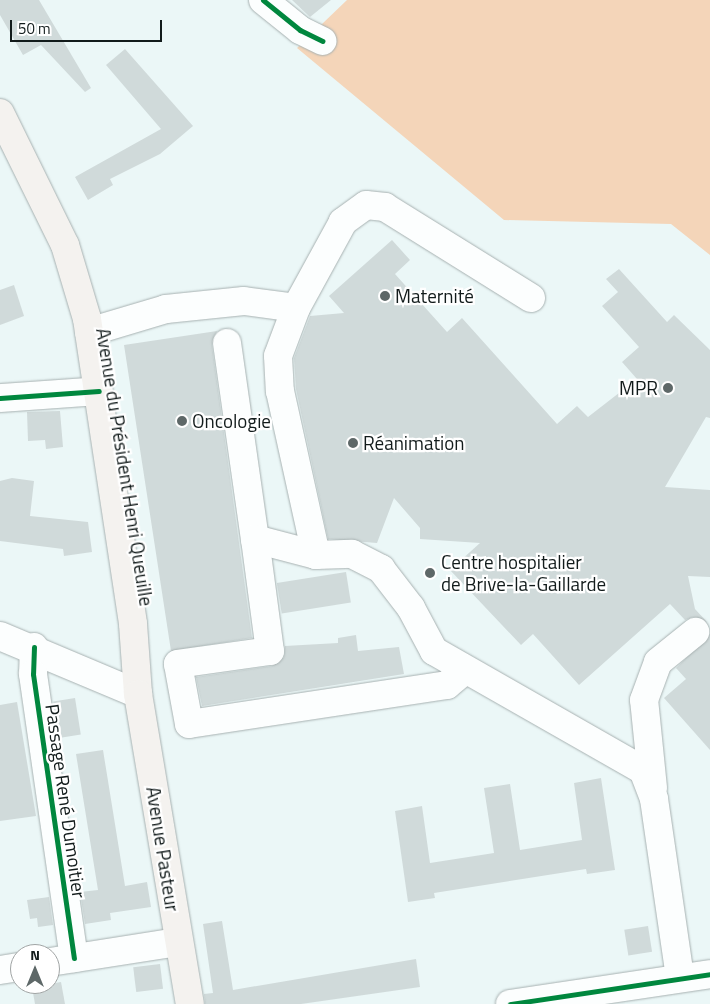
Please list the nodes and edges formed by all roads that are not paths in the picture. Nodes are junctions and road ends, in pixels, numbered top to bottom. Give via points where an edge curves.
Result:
1 (263, 0) edge
2 (323, 41) dead end
3 (0, 113) edge
4 (531, 298) dead end
5 (296, 308) junction
6 (89, 332) junction
7 (227, 343) dead end
8 (99, 391) junction
9 (0, 398) edge
10 (255, 539) junction
11 (316, 555) junction
12 (704, 624) edge
13 (0, 636) edge
14 (34, 647) junction
15 (465, 670) junction
16 (138, 694) junction
17 (654, 799) junction
18 (178, 942) junction
19 (62, 960) edge
20 (710, 974) edge
21 (680, 978) junction
22 (525, 1003) edge
23 (190, 1004) edge

1 - 2 street via 300,30
3 - 6 main road, Avenue du Président Henri Queuille via 66,245
4 - 5 street via 385,207 366,205 343,222
5 - 6 street via 244,300 166,309
5 - 11 street via 278,356 280,391
6 - 8 main road, Avenue du Président Henri Queuille
7 - 10 street
8 - 9 street
8 - 16 main road, Avenue du Président Henri Queuille via 133,624
10 - 11 street
10 - 15 street via 270,651 178,664 189,724 447,685
11 - 15 street via 352,554 381,569 411,608 434,651
12 - 17 street via 658,662 644,700
13 - 14 street
14 - 16 street
14 - 19 street, Passage René Dumoitier via 33,674
15 - 17 street via 642,770
16 - 18 main road, Avenue Pasteur
17 - 21 street
18 - 19 street
18 - 23 main road, Avenue Pasteur
20 - 21 street
21 - 22 street

